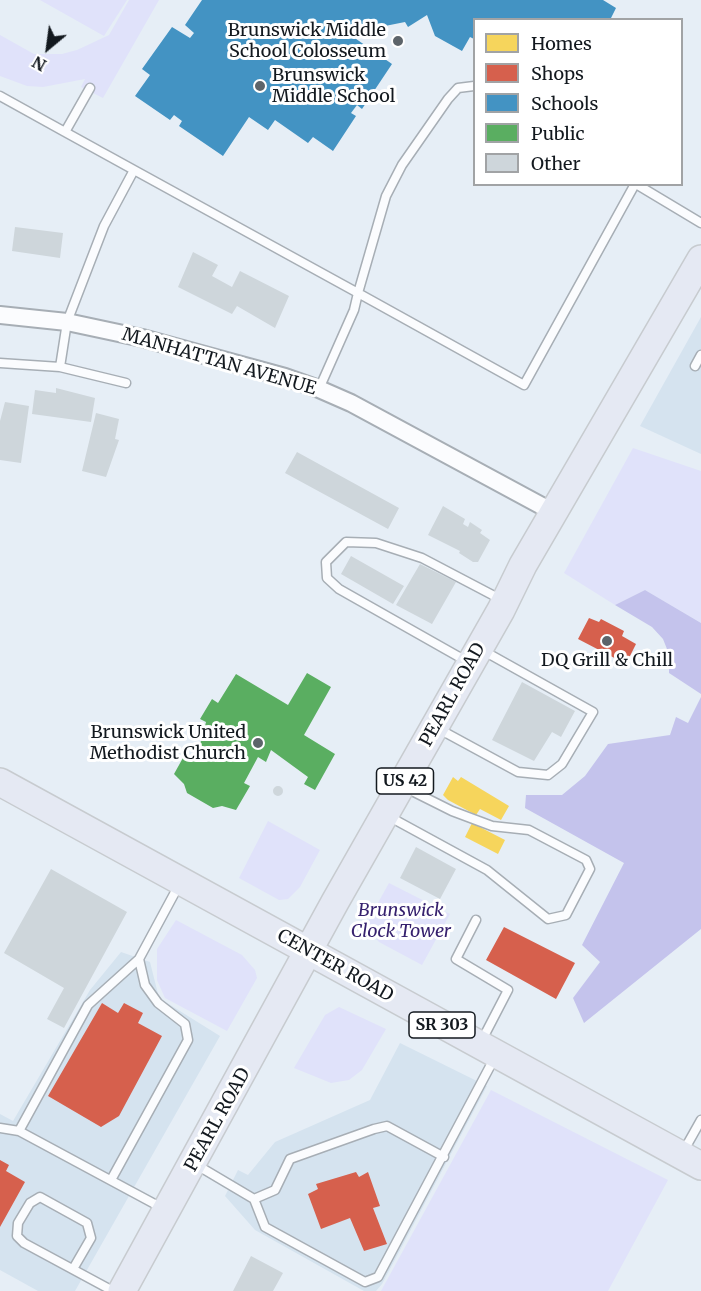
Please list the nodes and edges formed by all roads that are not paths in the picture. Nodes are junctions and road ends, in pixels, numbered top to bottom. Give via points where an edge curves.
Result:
1 (473, 86) edge
2 (90, 88) dead end
3 (0, 96) edge
4 (65, 132) junction
5 (134, 170) junction
6 (635, 186) edge
7 (639, 186) edge
8 (701, 223) edge
9 (701, 259) edge
10 (358, 293) junction
11 (0, 315) edge
12 (67, 322) junction
13 (701, 356) edge
14 (0, 363) edge
15 (695, 366) dead end
16 (60, 367) junction
17 (126, 383) dead end
18 (319, 389) junction
19 (553, 512) junction
20 (505, 601) junction
21 (475, 656) junction
22 (435, 727) junction
23 (0, 782) edge
24 (402, 786) junction
25 (385, 815) junction
26 (181, 881) junction
27 (476, 920) dead end
28 (310, 952) junction
29 (139, 959) junction
30 (488, 1050) junction
31 (701, 1120) edge
32 (0, 1128) edge
33 (19, 1131) junction
34 (444, 1157) junction
35 (691, 1161) edge
36 (194, 1164) junction
37 (111, 1179) junction
38 (254, 1198) junction
39 (167, 1211) junction
40 (73, 1269) junction
41 (113, 1291) edge
42 (122, 1291) edge

1 - 10 lane via 458,88 448,99 402,165 386,196
2 - 4 lane
3 - 4 lane
4 - 5 lane
5 - 10 lane
5 - 12 lane via 104,226
6 - 10 lane via 524,385
7 - 8 lane
9 - 19 main road, PEARL ROAD / US 42
10 - 18 lane
11 - 12 street, MANHATTAN AVENUE
12 - 16 lane
12 - 18 street, MANHATTAN AVENUE via 183,349
13 - 15 lane
14 - 16 lane
16 - 17 lane
18 - 19 street, MANHATTAN AVENUE
19 - 20 main road, PEARL ROAD / US 42
20 - 21 main road, PEARL ROAD / US 42
20 - 21 lane via 422,558 376,543 346,542 326,562 327,578 339,589
21 - 22 main road, PEARL ROAD / US 42
21 - 22 lane via 593,712 562,764 548,776 518,772
22 - 24 main road, PEARL ROAD / US 42
23 - 26 main road, CENTER ROAD / SR 303
24 - 25 main road, PEARL ROAD / US 42
24 - 25 lane via 492,826 529,830 586,860 590,869 566,915 548,919 487,870
25 - 28 main road, PEARL ROAD / US 42
26 - 28 main road, CENTER ROAD / SR 303
26 - 29 lane
27 - 30 lane via 456,959 508,990
28 - 30 main road, CENTER ROAD / SR 303
28 - 36 main road, PEARL ROAD / US 42
29 - 33 lane via 88,1005
29 - 37 lane via 145,985 158,1003 185,1024 188,1040
30 - 34 lane
30 - 35 main road, CENTER ROAD / SR 303
31 - 35 lane
32 - 33 lane
33 - 37 lane
34 - 38 lane via 387,1126 290,1159 275,1190
34 - 38 lane via 378,1277 365,1282 265,1227
36 - 38 lane
36 - 39 main road, PEARL ROAD / US 42
37 - 39 lane
39 - 42 main road, PEARL ROAD / US 42
40 - 40 lane via 24,1244 17,1236 18,1223 30,1203 40,1197 87,1224 91,1238
40 - 41 lane

